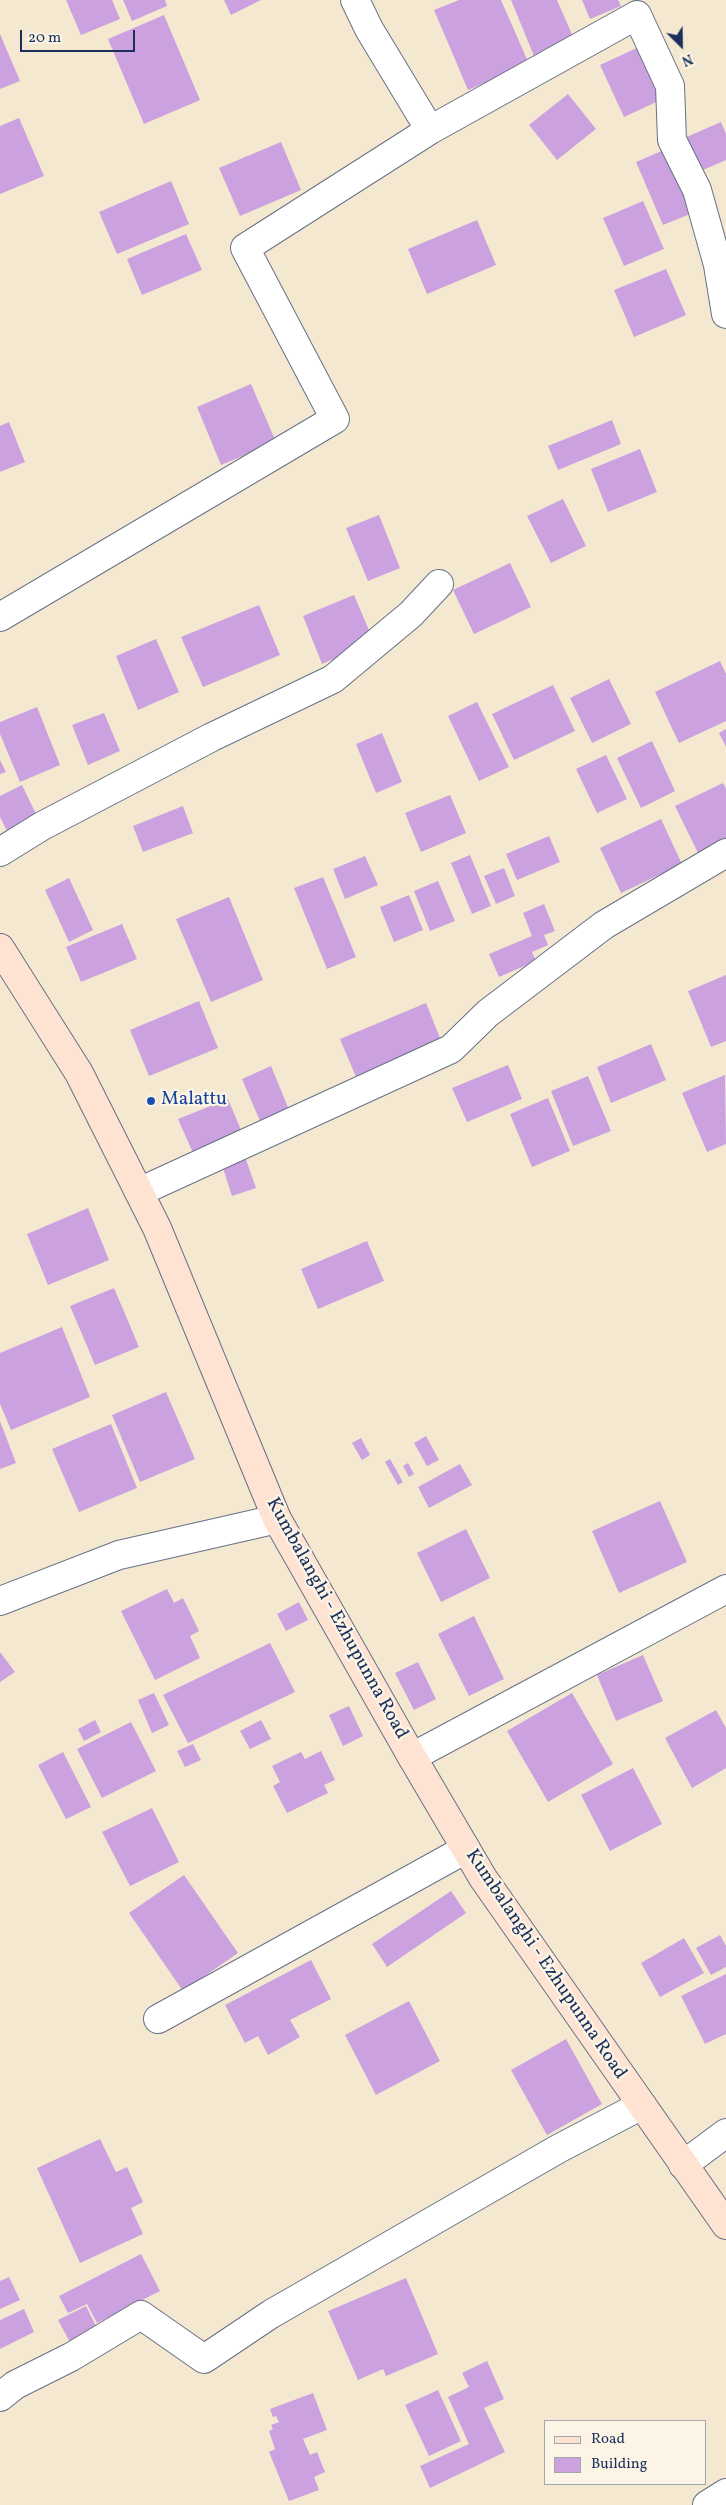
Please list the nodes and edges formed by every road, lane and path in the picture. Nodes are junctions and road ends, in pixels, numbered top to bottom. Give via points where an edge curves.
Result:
1 (355, 0) edge
2 (430, 130) junction
3 (726, 314) edge
4 (439, 584) dead end
5 (0, 617) edge
6 (0, 852) edge
7 (726, 853) edge
8 (0, 948) edge
9 (139, 1192) junction
10 (277, 1519) junction
11 (726, 1589) edge
12 (0, 1601) edge
13 (412, 1757) junction
14 (466, 1849) junction
15 (158, 2019) dead end
16 (642, 2105) junction
17 (726, 2133) edge
18 (683, 2165) junction
19 (726, 2225) edge
20 (0, 2396) edge
21 (726, 2493) edge
22 (707, 2505) edge

1 - 2 street
2 - 3 street via 637,15 670,86 672,140 697,190 718,264
2 - 5 street via 245,248 335,419
4 - 6 street via 411,614 333,679 42,826
7 - 9 street via 604,925 488,1013 451,1049
8 - 9 main road, Kumbalanghi - Ezhupunna Road via 79,1073
9 - 10 main road, Kumbalanghi - Ezhupunna Road via 157,1228
10 - 12 street via 118,1555
10 - 13 main road, Kumbalanghi - Ezhupunna Road
11 - 13 street
13 - 14 main road, Kumbalanghi - Ezhupunna Road
14 - 15 street
14 - 16 main road, Kumbalanghi - Ezhupunna Road
16 - 18 main road, Kumbalanghi - Ezhupunna Road
16 - 20 street via 558,2149 288,2304 204,2359 141,2315
17 - 18 street
18 - 19 main road, Kumbalanghi - Ezhupunna Road
21 - 22 street

